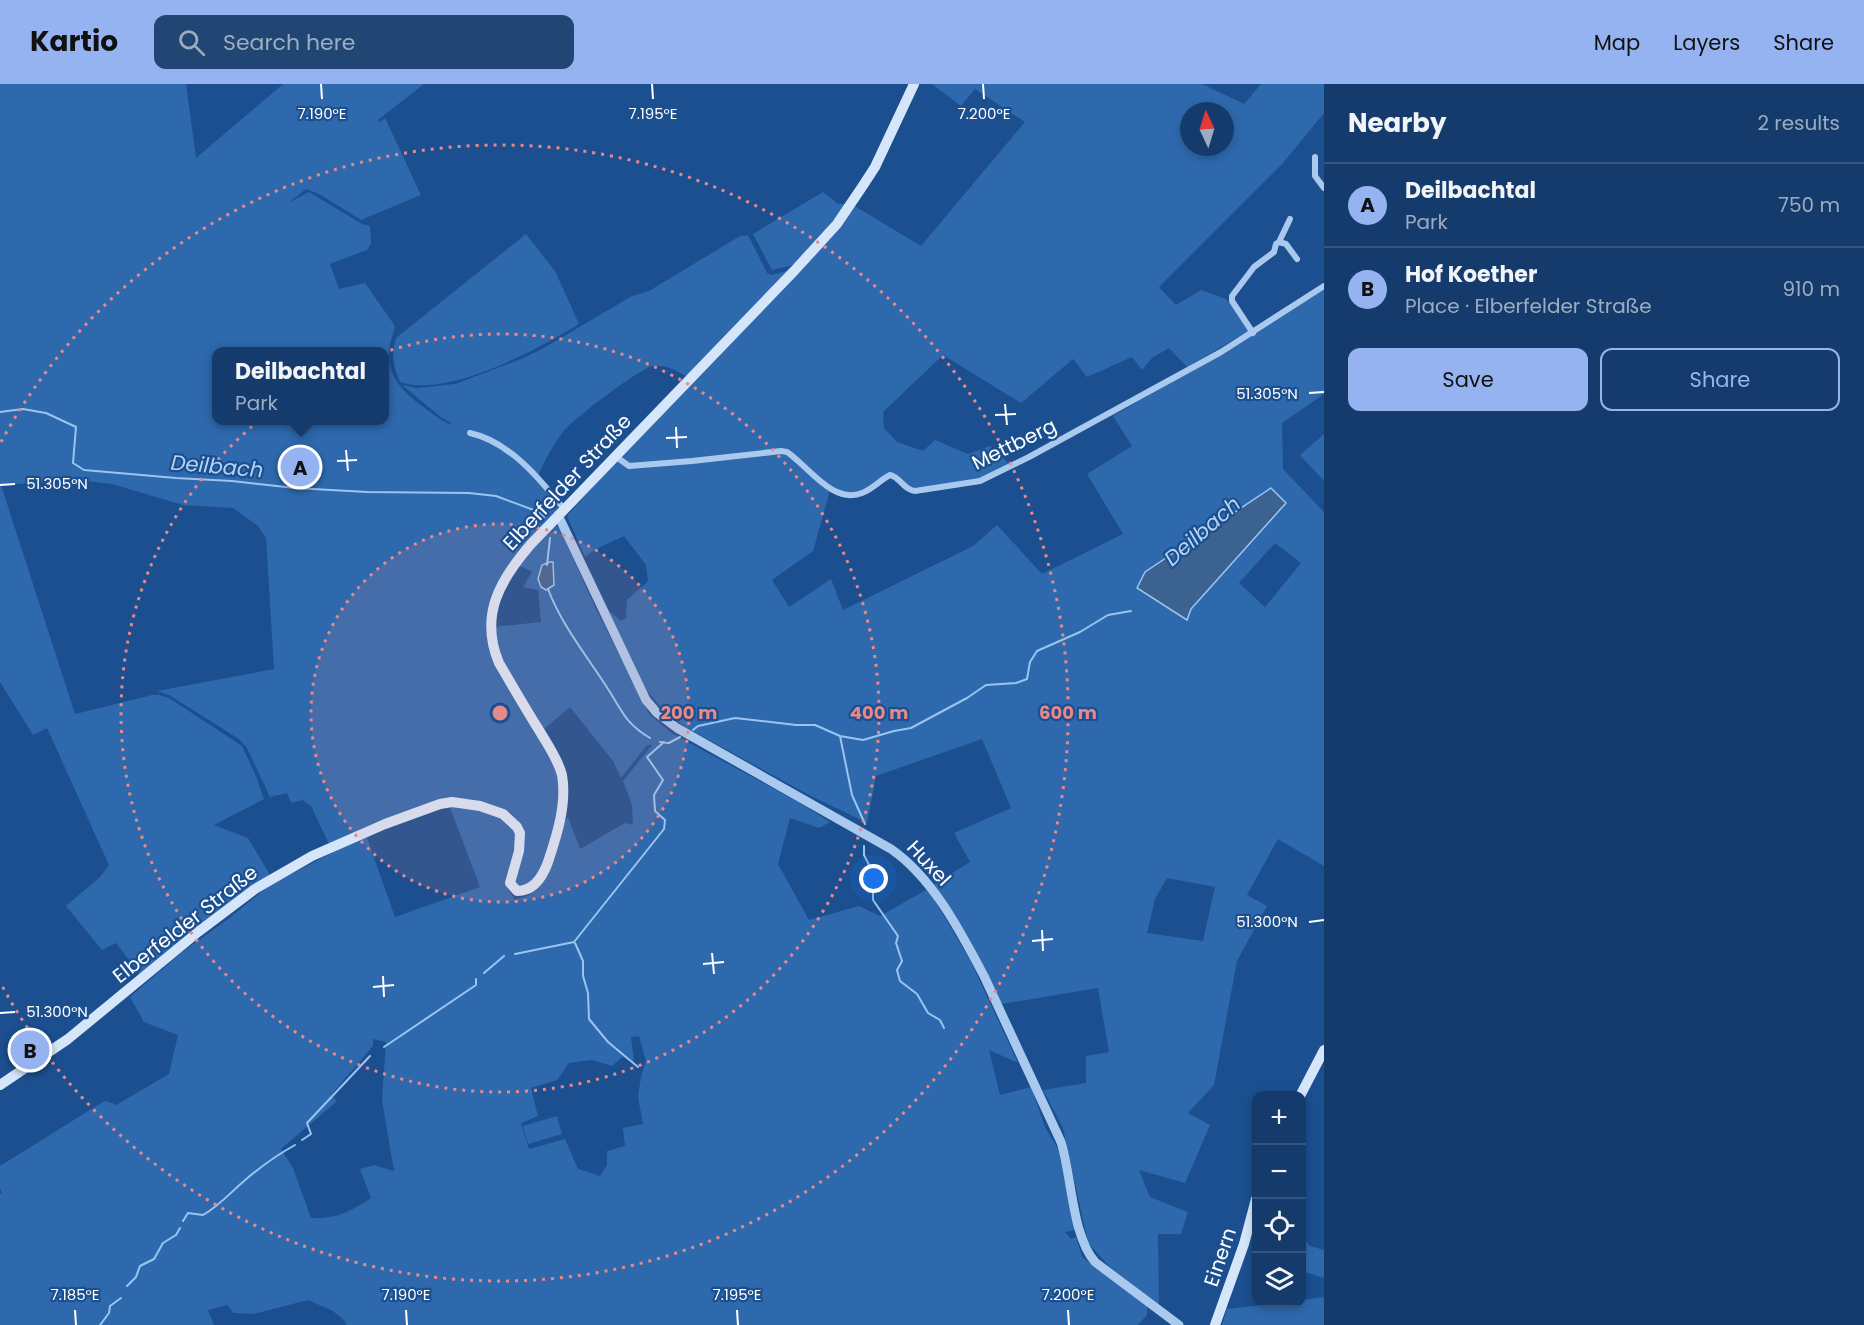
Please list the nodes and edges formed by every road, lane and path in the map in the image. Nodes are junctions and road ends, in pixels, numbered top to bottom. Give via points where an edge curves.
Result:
1 (914, 84) edge
2 (1315, 157) dead end
3 (1324, 188) edge
4 (1290, 219) dead end
5 (1279, 242) junction
6 (1297, 260) dead end
7 (1324, 286) edge
8 (1252, 333) junction
9 (470, 433) dead end
10 (615, 456) junction
11 (561, 512) junction
12 (1324, 1050) edge
13 (0, 1085) edge
14 (1302, 1091) edge
15 (1252, 1216) edge
16 (1174, 1324) edge
17 (1215, 1325) edge

1 - 10 main road, Elberfelder Straße via 874,167 837,224
2 - 3 street via 1315,176
4 - 5 street
5 - 6 street via 1286,244
5 - 8 street via 1232,296
7 - 8 street, Mettberg
8 - 10 street, Mettberg via 1029,457 975,482 915,491 890,475 864,492 849,495 819,482 787,452 629,466
9 - 11 street via 486,436 540,479
10 - 11 main road, Elberfelder Straße
11 - 13 main road, Elberfelder Straße via 506,575 491,615 493,649 499,663 561,774 560,820 538,882 524,891 517,891 510,883 520,833 503,814 452,802 408,815 312,856 261,884 68,1039
11 - 16 street, Huxel via 646,699 657,713 891,849 927,882 979,967 1061,1142 1083,1245 1095,1262
12 - 14 main road
15 - 17 main road, Einern

